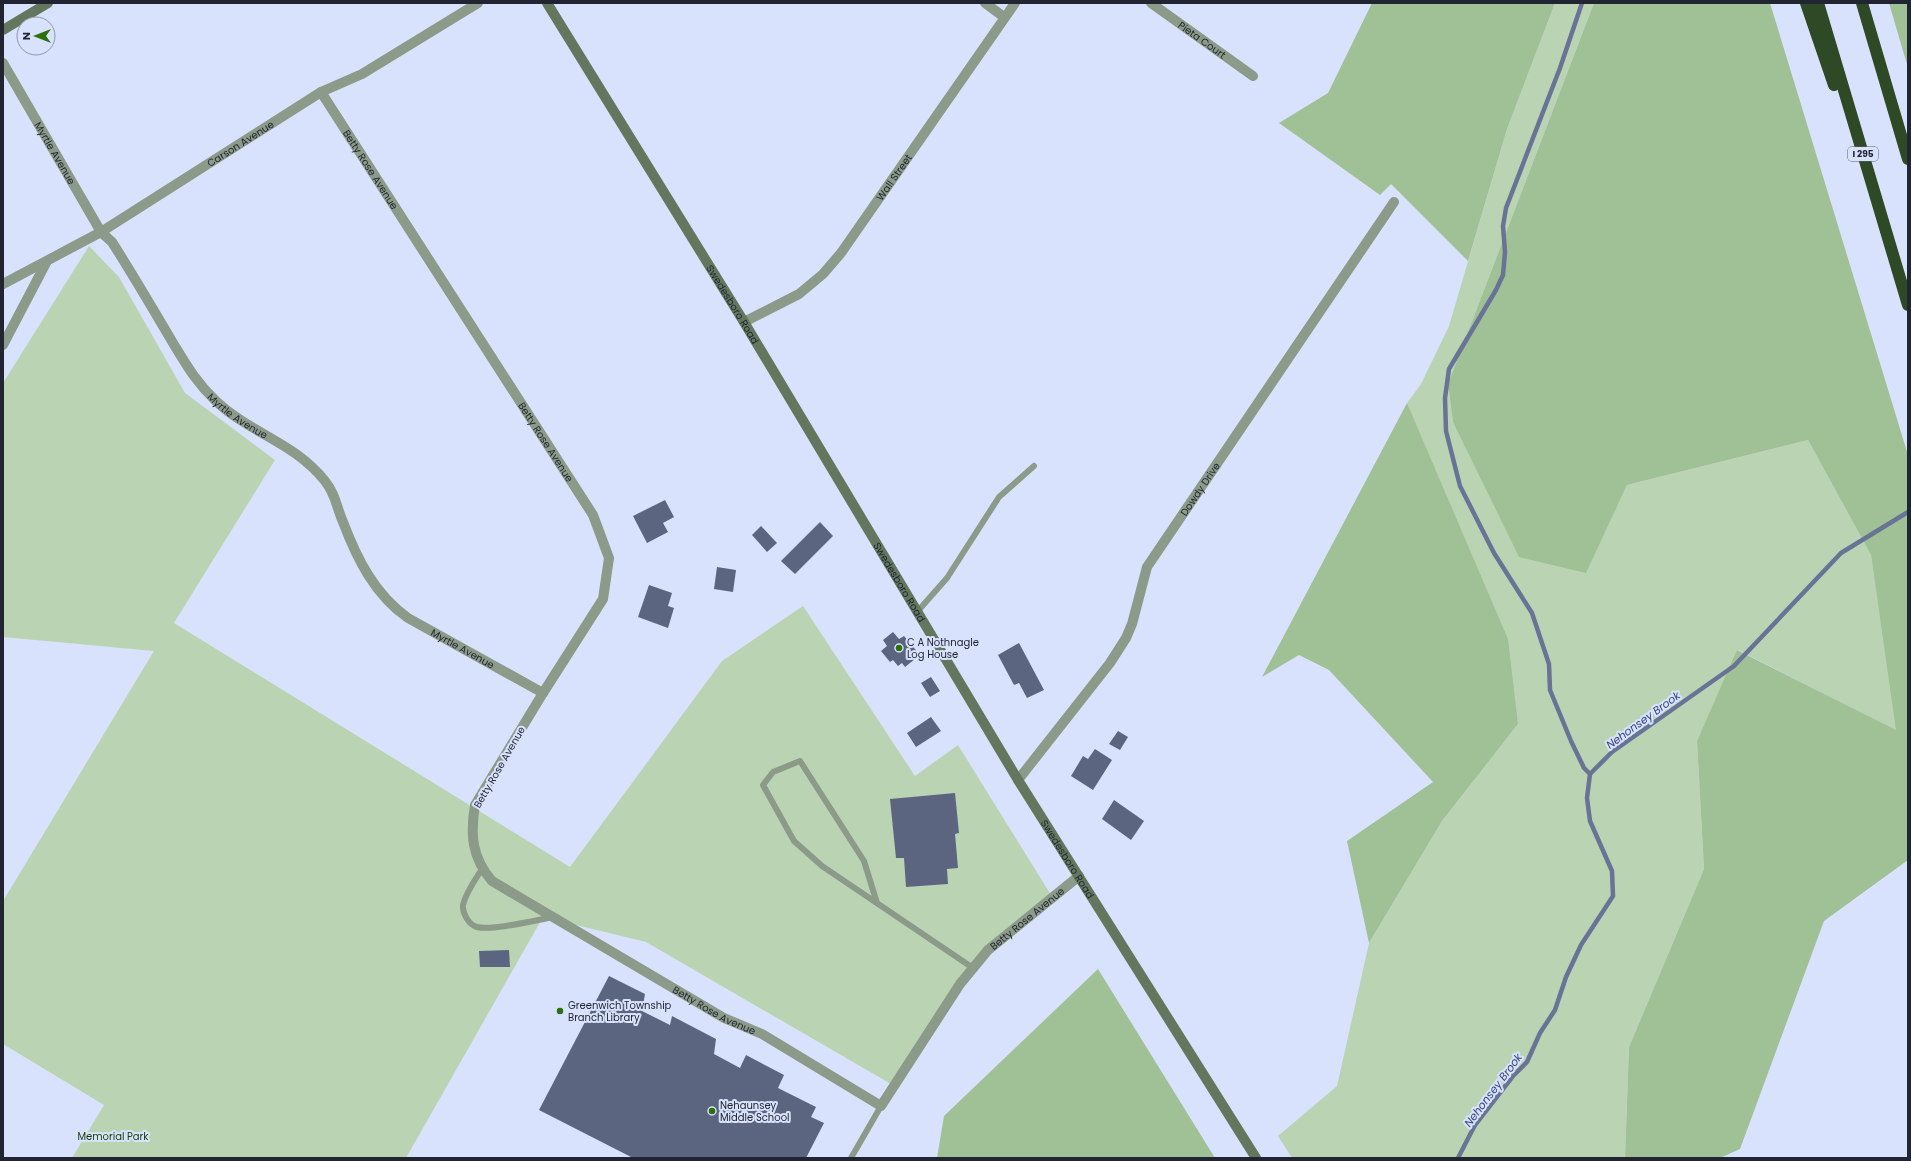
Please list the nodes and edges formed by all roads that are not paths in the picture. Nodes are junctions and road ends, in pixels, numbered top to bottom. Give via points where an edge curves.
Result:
1 (48, 3) edge
2 (478, 3) edge
3 (547, 3) edge
4 (985, 3) edge
5 (1015, 3) edge
6 (1151, 3) edge
7 (1806, 3) edge
8 (1818, 3) edge
9 (1862, 3) edge
10 (1004, 17) junction
11 (3, 30) edge
12 (3, 63) edge
13 (1253, 76) dead end
14 (321, 92) junction
15 (1908, 159) edge
16 (1394, 202) dead end
17 (101, 232) junction
18 (46, 263) junction
19 (1898, 273) junction
20 (3, 284) edge
21 (1908, 305) edge
22 (744, 322) junction
23 (3, 345) edge
24 (1034, 466) dead end
25 (917, 612) junction
26 (543, 693) junction
27 (1018, 780) junction
28 (482, 869) junction
29 (1079, 876) junction
30 (877, 903) junction
31 (553, 917) junction
32 (973, 968) junction
33 (881, 1106) junction
34 (851, 1158) edge
35 (1256, 1158) edge

1 - 11 main road
2 - 14 street, Carson Avenue via 362,74
3 - 22 main road, Swedesboro Road
4 - 10 street
5 - 10 street, Wall Street
6 - 13 street, Pieta Court
7 - 19 highway
8 - 19 highway, I 295
9 - 15 highway
10 - 22 street, Wall Street via 841,253 823,274 799,294
12 - 17 street, Myrtle Avenue
14 - 17 street, Carson Avenue
14 - 26 street, Betty Rose Avenue via 593,515 609,558 603,599
16 - 27 street, Dowdy Drive via 1147,567 1132,624 1118,651
17 - 18 street, Carson Avenue
17 - 26 street, Myrtle Avenue via 112,242 196,382 228,412 293,450 325,480 334,492 345,528 368,575 395,609
18 - 20 street, Carson Avenue
18 - 23 street
19 - 21 highway, I 295
22 - 25 main road, Swedesboro Road
24 - 25 lane via 999,498 947,578
25 - 27 main road, Swedesboro Road
26 - 28 street, Betty Rose Avenue via 475,805 474,847
27 - 29 main road, Swedesboro Road
28 - 31 street, Betty Rose Avenue via 492,881
28 - 31 lane via 463,906 467,920 476,927 498,927
29 - 32 street, Betty Rose Avenue via 988,950
29 - 35 main road, Swedesboro Road
30 - 30 lane via 822,866 794,841 763,785 773,772 800,761 864,861
30 - 32 lane
31 - 33 street, Betty Rose Avenue via 724,1018 762,1034
32 - 33 street, Betty Rose Avenue
33 - 34 lane

